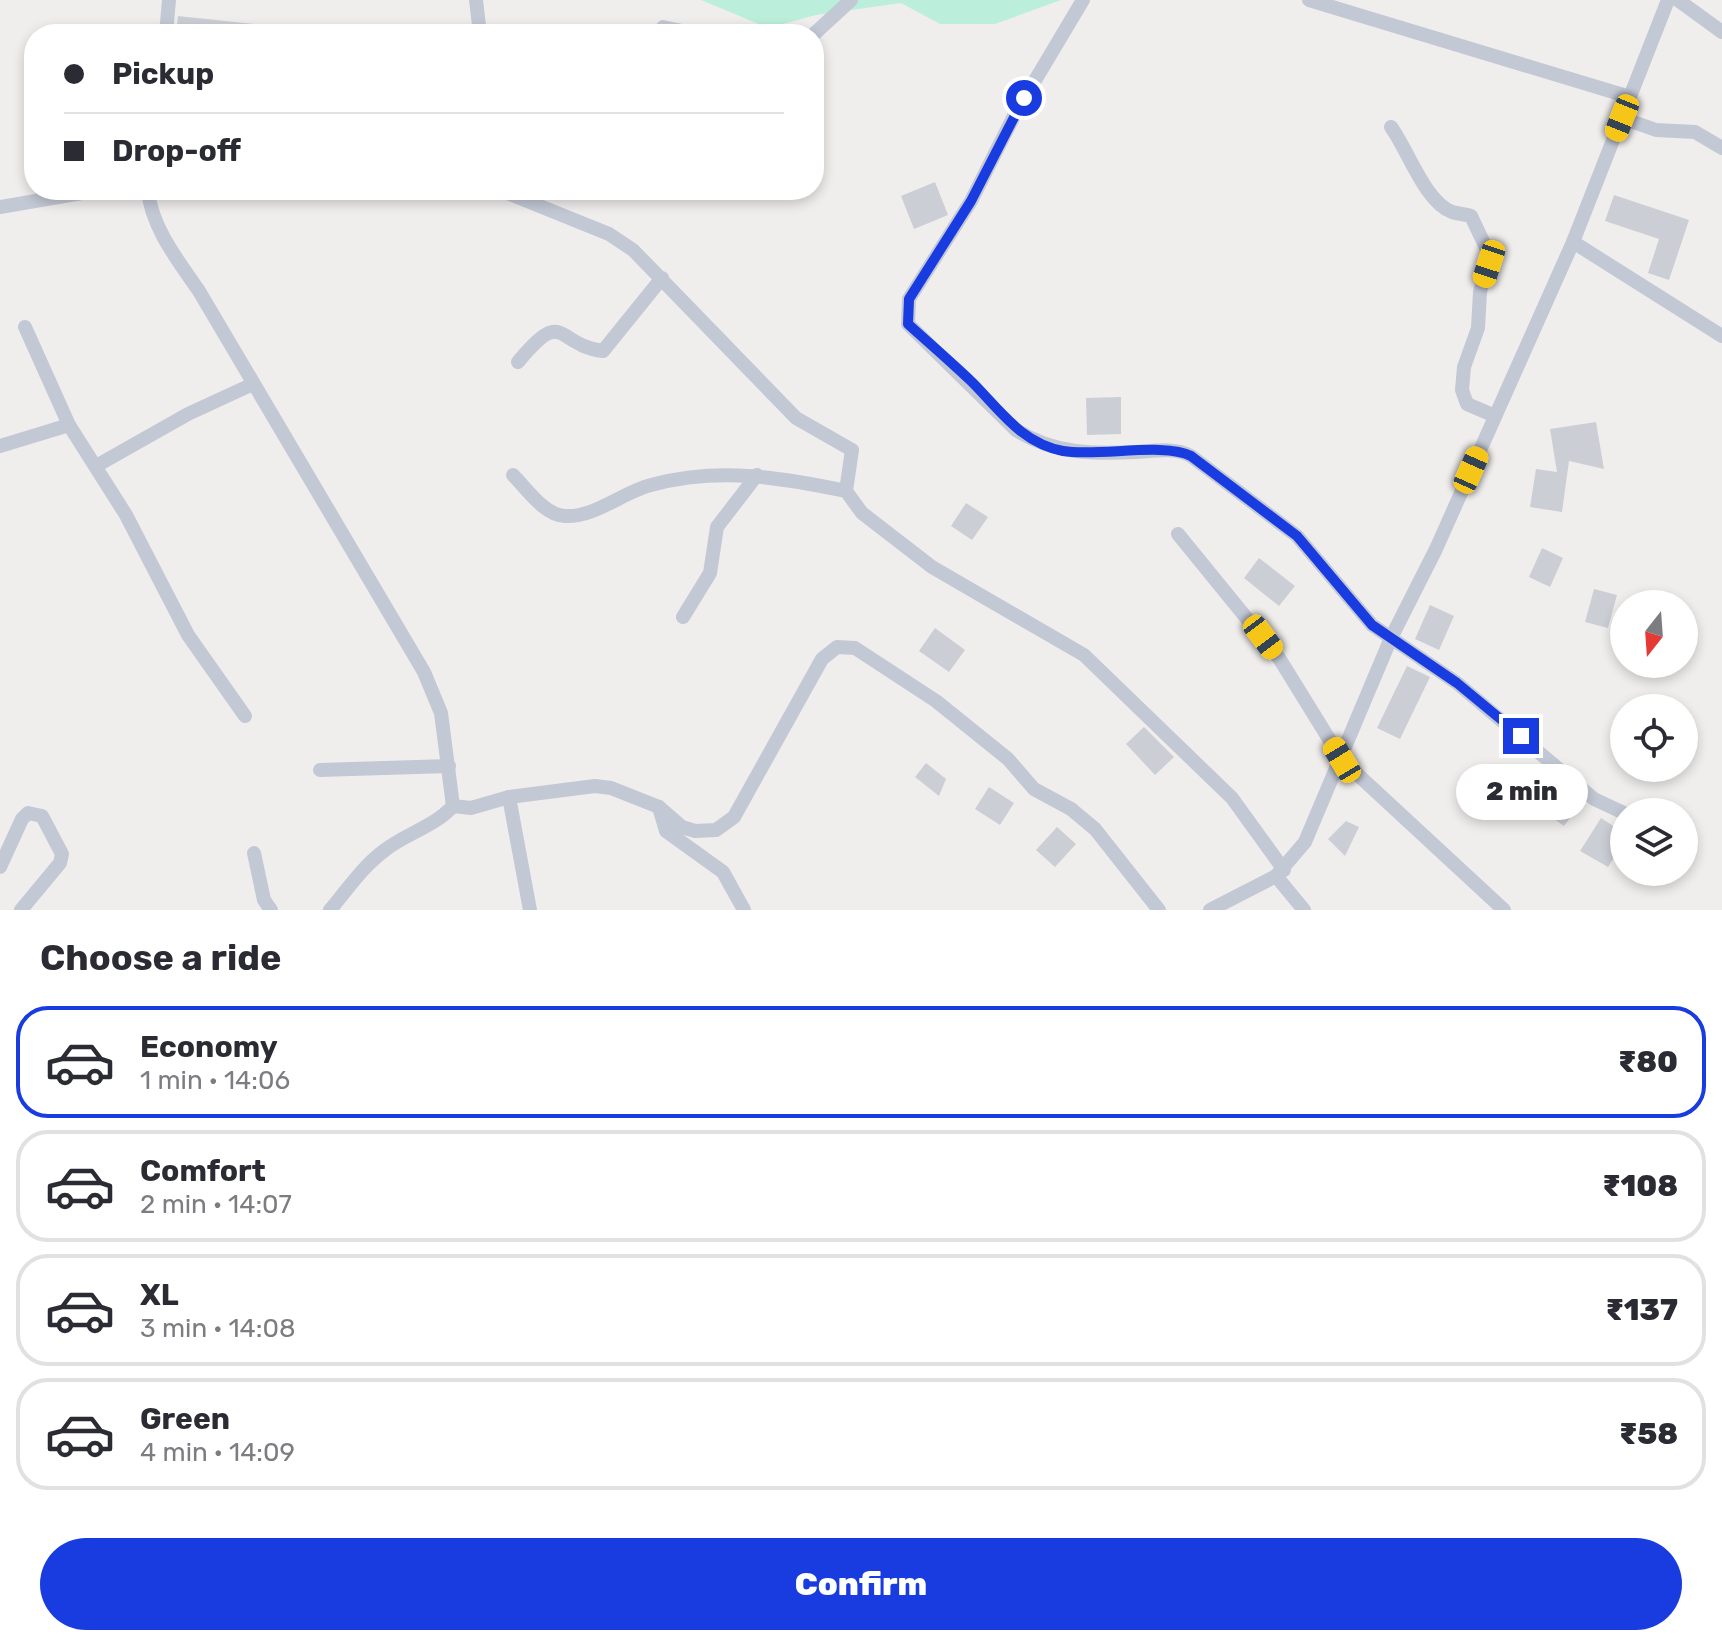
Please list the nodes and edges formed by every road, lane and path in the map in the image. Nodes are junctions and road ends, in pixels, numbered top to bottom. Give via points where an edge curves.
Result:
1 (169, 0) edge
2 (476, 0) edge
3 (851, 0) edge
4 (1083, 0) edge
5 (1309, 0) edge
6 (1668, 0) edge
7 (1678, 0) edge
8 (167, 24) edge
9 (479, 24) edge
10 (824, 25) edge
11 (1722, 32) edge
12 (1630, 97) junction
13 (1622, 118) junction
14 (1391, 127) dead end
15 (1722, 148) edge
16 (41, 200) edge
17 (151, 200) edge
18 (525, 200) edge
19 (0, 207) edge
20 (1573, 242) junction
21 (662, 278) junction
22 (25, 327) dead end
23 (1722, 336) edge
24 (518, 362) dead end
25 (253, 384) junction
26 (1495, 416) junction
27 (69, 425) junction
28 (0, 446) edge
29 (96, 466) junction
30 (513, 475) dead end
31 (757, 475) junction
32 (846, 491) junction
33 (1178, 534) dead end
34 (683, 617) dead end
35 (1391, 638) junction
36 (245, 716) dead end
37 (1342, 760) junction
38 (449, 766) junction
39 (320, 770) dead end
40 (509, 797) junction
41 (453, 806) junction
42 (1610, 806) edge
43 (659, 807) junction
44 (254, 853) dead end
45 (0, 867) edge
46 (1280, 873) junction
47 (742, 909) edge
48 (21, 910) edge
49 (271, 910) edge
50 (330, 910) edge
51 (530, 910) edge
52 (1159, 910) edge
53 (1210, 910) edge
54 (1304, 910) edge
55 (1504, 910) edge

1 - 8 street
2 - 9 street
3 - 10 street
4 - 35 street via 971,201 909,299 908,324 1016,430 1035,442 1063,451 1177,451 1191,456 1297,536 1360,614
5 - 12 street
6 - 12 street
7 - 11 street
12 - 13 street
13 - 15 street via 1656,130 1695,132
13 - 20 street
14 - 26 street via 1424,186 1451,212 1471,216 1488,250 1478,328 1462,390 1467,404
16 - 19 street
17 - 25 street via 173,253
18 - 21 street via 609,234
20 - 23 street
20 - 26 street
21 - 24 street via 603,351 548,332
21 - 32 street via 796,418 852,450
22 - 27 street
25 - 29 street
25 - 38 street via 424,672 441,713
26 - 35 street
27 - 28 street
27 - 29 street
29 - 36 street via 188,635
30 - 31 street via 550,513 563,516 586,513 621,494 702,474
31 - 32 street
31 - 34 street via 717,527 710,573
32 - 46 street via 862,513 932,567 1084,655 1221,786 1249,818
33 - 37 street via 1279,658
35 - 37 street
35 - 42 street
37 - 46 street via 1305,842
37 - 55 street
38 - 39 street
38 - 41 street
40 - 41 street via 471,808
40 - 43 street via 595,786
40 - 51 street
41 - 50 street via 384,850
43 - 47 street via 666,831 723,872
43 - 52 street via 695,831 727,825 815,669 829,651 846,646 865,652 936,701 1008,759 1034,789 1084,819
44 - 49 street
45 - 48 street via 22,819 28,813 42,816 62,854 60,863
46 - 53 street
46 - 54 street

